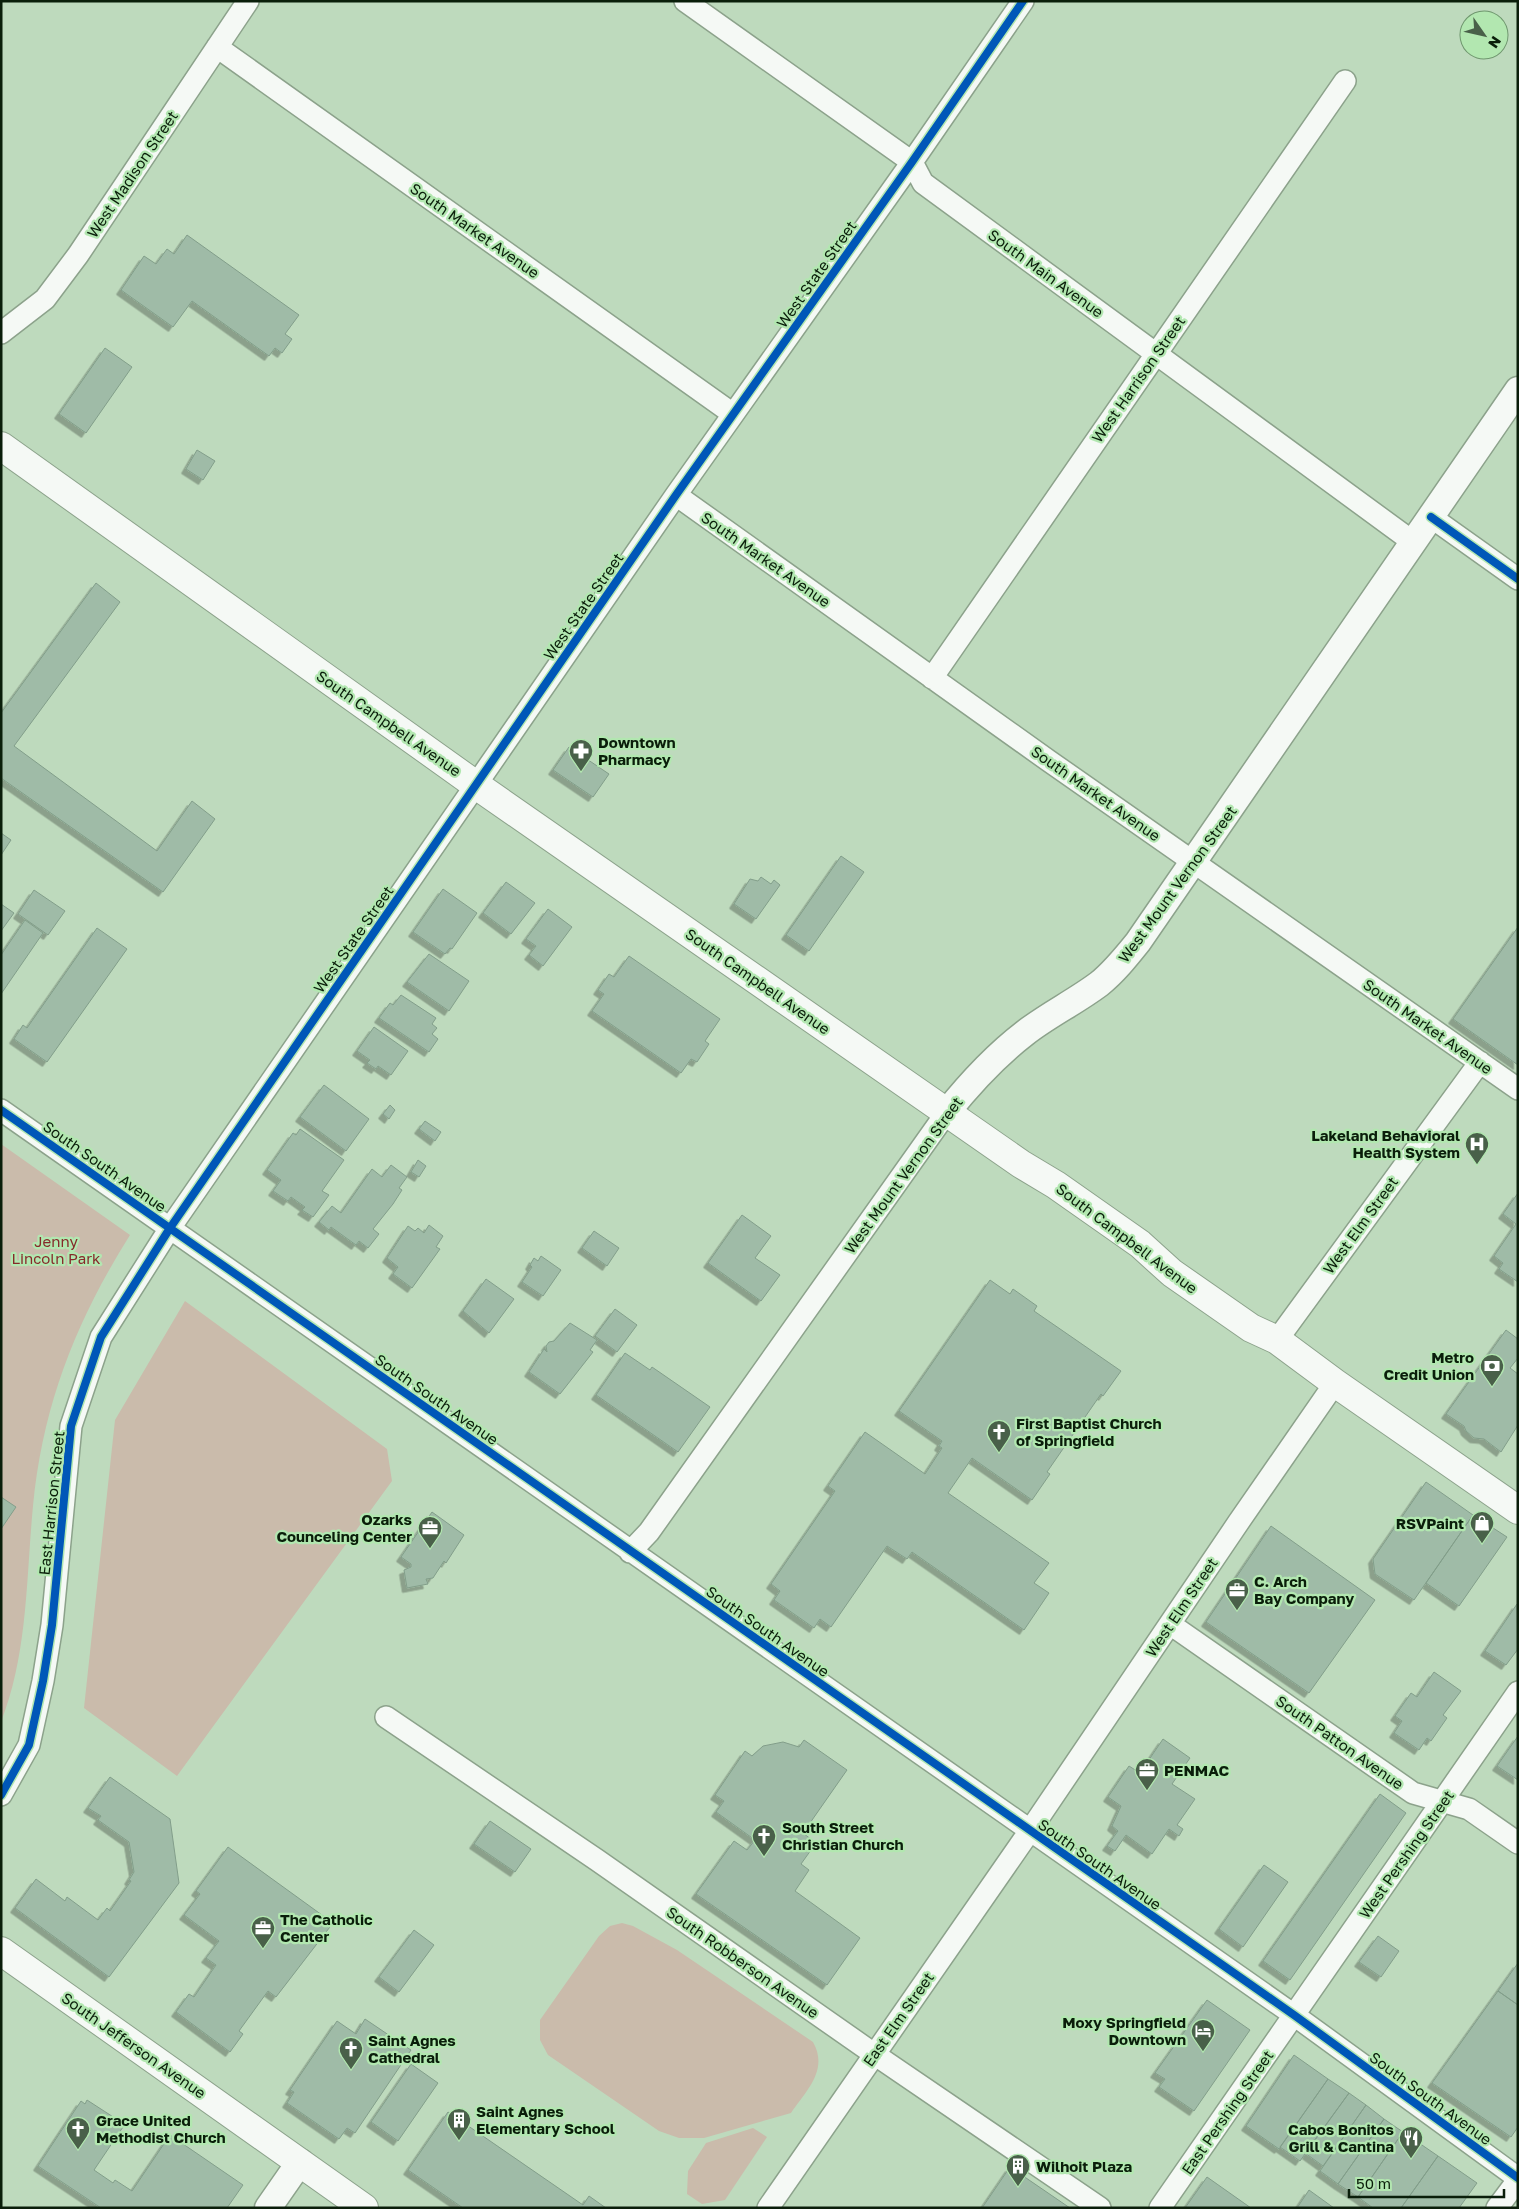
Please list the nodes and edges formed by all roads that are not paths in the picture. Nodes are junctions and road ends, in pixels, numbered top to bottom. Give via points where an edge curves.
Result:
1 (248, 1) edge
2 (685, 1) edge
3 (1023, 1) edge
4 (217, 47) junction
5 (1345, 81) dead end
6 (912, 162) junction
7 (1, 333) edge
8 (1155, 353) junction
9 (1518, 390) edge
10 (733, 414) junction
11 (1, 446) edge
12 (676, 495) junction
13 (1430, 516) junction
14 (1413, 542) junction
15 (1518, 579) edge
16 (932, 678) junction
17 (476, 785) junction
18 (1196, 862) junction
19 (1480, 1062) junction
20 (1518, 1089) edge
21 (1, 1110) edge
22 (947, 1112) junction
23 (170, 1228) junction
24 (1277, 1340) junction
25 (1335, 1383) junction
26 (1518, 1510) edge
27 (630, 1552) junction
28 (1170, 1624) junction
29 (1518, 1692) edge
30 (386, 1718) dead end
31 (1, 1795) edge
32 (1442, 1801) junction
33 (1029, 1832) junction
34 (1518, 1843) edge
35 (1, 1951) edge
36 (1294, 2016) junction
37 (874, 2054) junction
38 (300, 2162) junction
39 (1518, 2179) edge
40 (268, 2208) edge
41 (364, 2208) edge
42 (768, 2208) edge
43 (1100, 2208) edge
44 (1160, 2208) edge
45 (1497, 2208) edge

1 - 4 street, West Madison Street
2 - 6 street, South Main Avenue
3 - 6 street, West State Street
4 - 7 street, West Madison Street via 45,299
4 - 10 street, South Market Avenue
5 - 8 street, West Harrison Street
6 - 8 street, South Main Avenue via 923,183
6 - 10 street, West State Street
8 - 14 street, South Main Avenue
8 - 16 street, West Harrison Street
9 - 13 street, West Mount Vernon Street
10 - 12 street, West State Street
11 - 17 main road, South Campbell Avenue
12 - 16 street, South Market Avenue
12 - 17 street, West State Street
13 - 14 street, West Mount Vernon Street
13 - 15 street
14 - 18 street, West Mount Vernon Street
16 - 18 street, South Market Avenue
17 - 22 main road, South Campbell Avenue
17 - 23 street, West State Street
18 - 19 street, South Market Avenue
18 - 22 street, West Mount Vernon Street via 1121,964 1098,984 999,1053
19 - 20 street, South Market Avenue
19 - 24 street, West Elm Street
21 - 23 street, South South Avenue
22 - 24 main road, South Campbell Avenue via 1140,1244 1172,1273 1251,1328
22 - 27 street, West Mount Vernon Street via 649,1532
23 - 27 street, South South Avenue
23 - 31 street, East Harrison Street via 101,1338 72,1426 52,1625 43,1681 29,1745
24 - 25 main road, South Campbell Avenue
25 - 26 main road, South Campbell Avenue
25 - 28 street, West Elm Street
27 - 33 street, South South Avenue
28 - 32 street, South Patton Avenue via 1413,1793
28 - 33 street, West Elm Street
29 - 32 street, West Pershing Street
30 - 37 street, South Robberson Avenue via 597,1860
32 - 34 street, South Patton Avenue via 1469,1809
32 - 36 street, West Pershing Street
33 - 36 street, South South Avenue
33 - 37 street, East Elm Street
35 - 38 main road, South Jefferson Avenue
36 - 39 street, South South Avenue
36 - 44 street, East Pershing Street
37 - 42 street, East Elm Street
37 - 43 street, South Robberson Avenue
38 - 40 street
38 - 41 main road, South Jefferson Avenue
39 - 45 street

